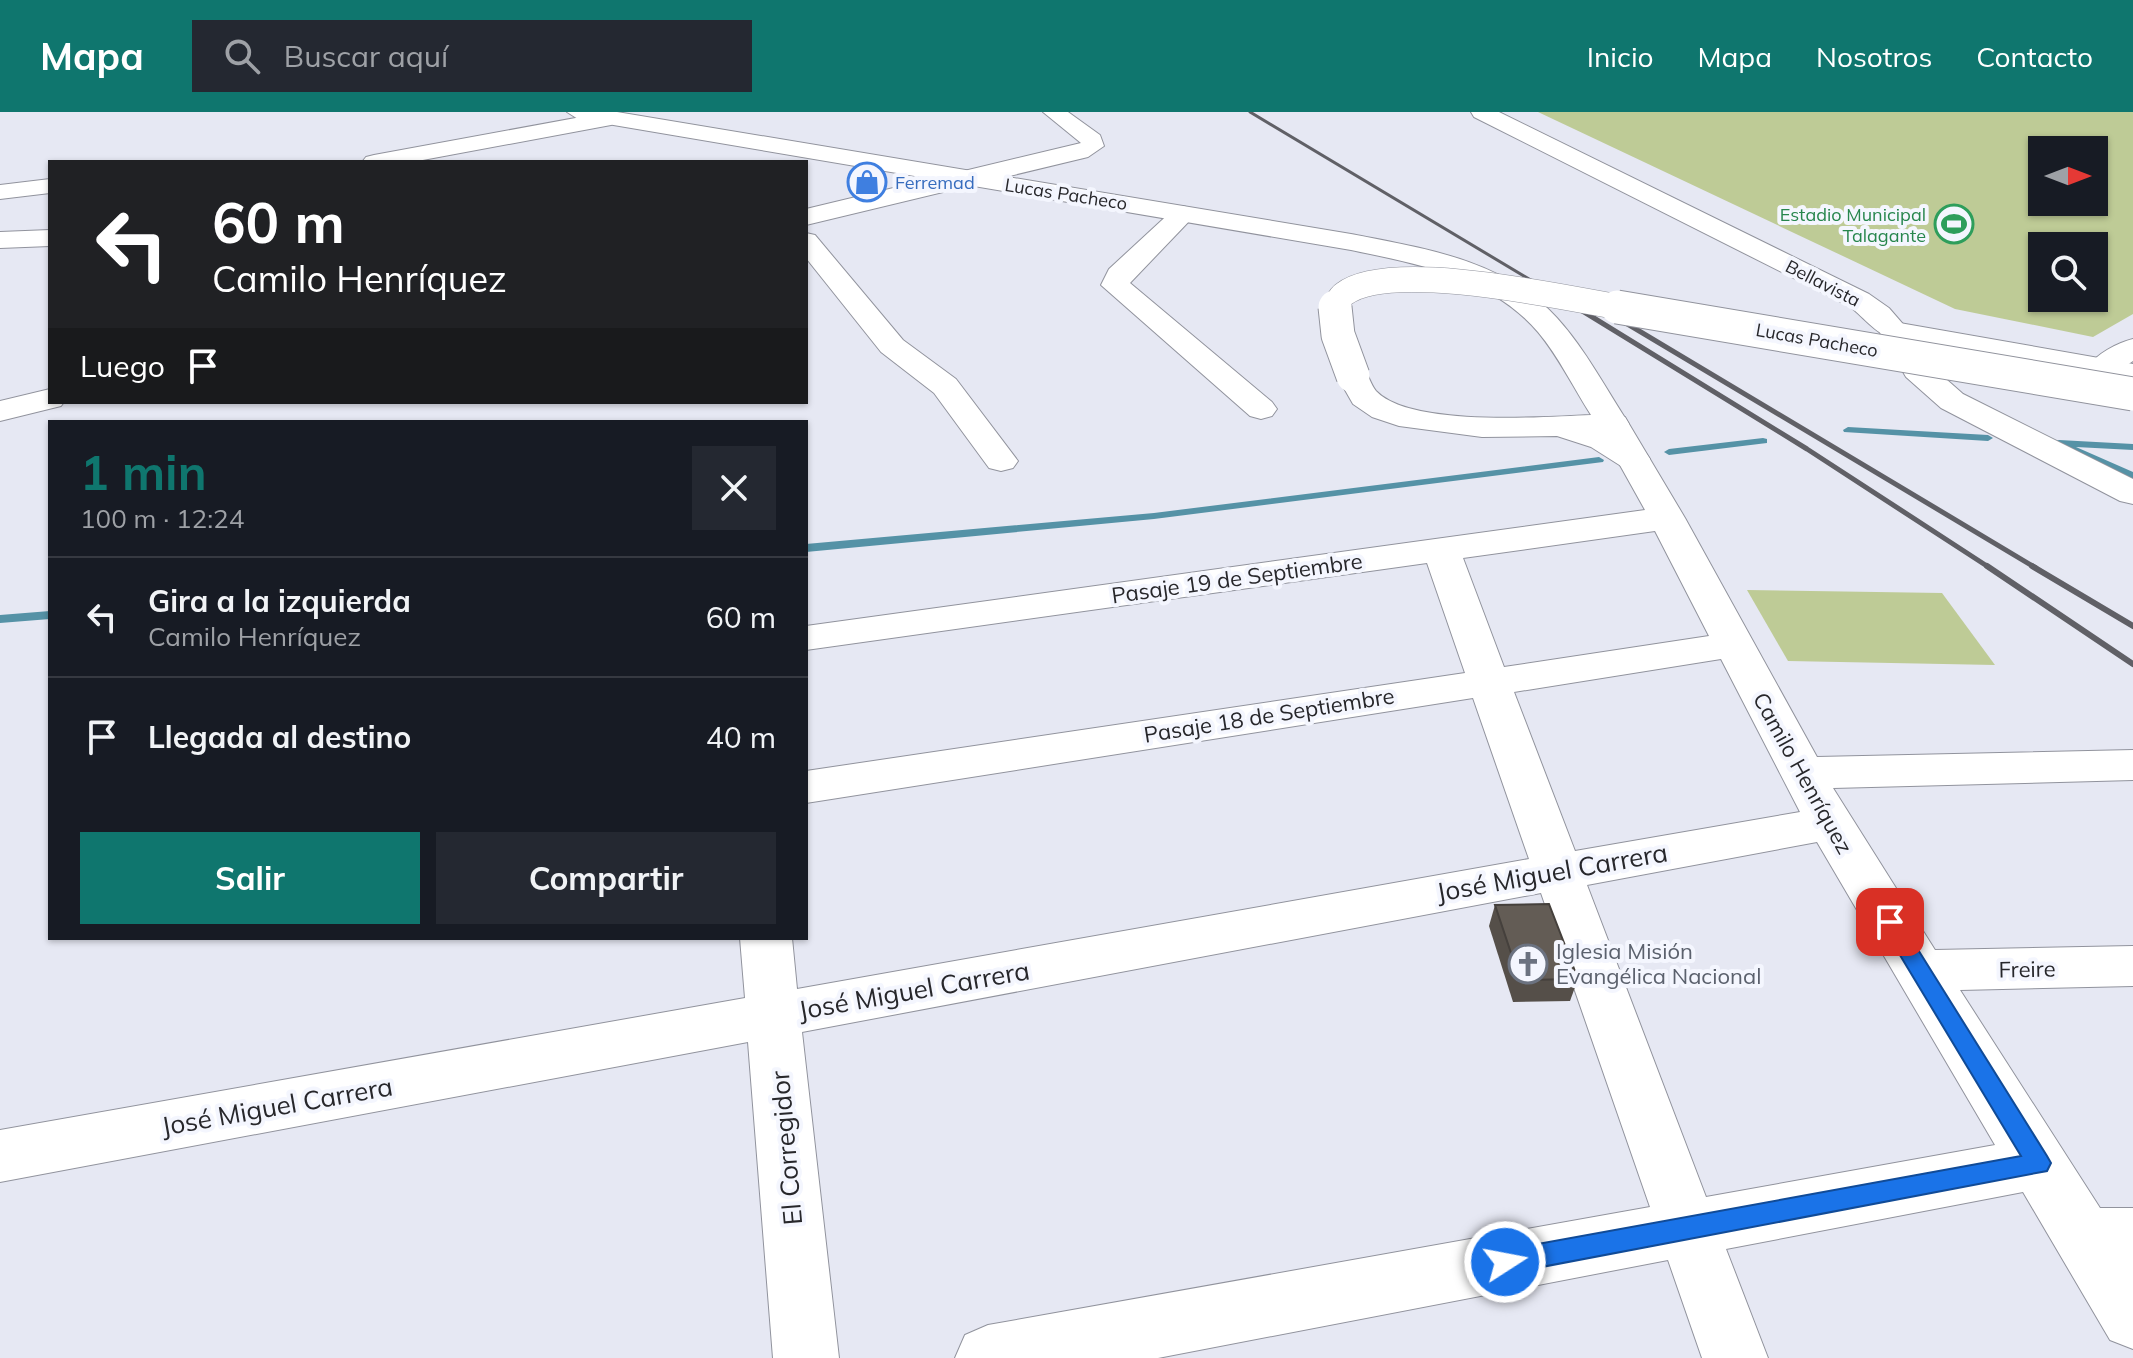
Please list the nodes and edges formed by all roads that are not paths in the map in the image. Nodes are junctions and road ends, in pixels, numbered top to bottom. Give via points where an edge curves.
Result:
1 (578, 112) edge
2 (1054, 112) edge
3 (1482, 112) edge
4 (611, 118) junction
5 (385, 160) edge
6 (969, 178) junction
7 (48, 186) edge
8 (0, 192) edge
9 (1183, 214) junction
10 (808, 217) edge
11 (48, 238) edge
12 (0, 240) edge
13 (808, 243) edge
14 (1894, 331) junction
15 (2133, 348) edge
16 (2102, 368) junction
17 (2133, 373) edge
18 (2133, 394) edge
19 (48, 399) edge
20 (1261, 409) dead end
21 (1603, 409) junction
22 (0, 411) edge
23 (1551, 425) junction
24 (1633, 459) junction
25 (1001, 461) dead end
26 (2133, 493) edge
27 (1667, 518) junction
28 (1441, 550) junction
29 (808, 638) edge
30 (1732, 645) junction
31 (1488, 682) junction
32 (2133, 765) edge
33 (1802, 773) junction
34 (808, 787) edge
35 (1829, 823) junction
36 (1557, 870) junction
37 (766, 940) edge
38 (2133, 966) edge
39 (1920, 971) junction
40 (774, 1015) junction
41 (0, 1156) edge
42 (2039, 1163) junction
43 (1688, 1227) junction
44 (2108, 1237) edge
45 (2133, 1318) edge
46 (806, 1358) edge
47 (988, 1358) edge
48 (1735, 1358) edge

1 - 4 street, Lucas Pacheco
2 - 6 street via 1092,140 1092,146
3 - 14 street, Bellavista via 1859,300
4 - 5 street
4 - 6 street, Lucas Pacheco
6 - 9 street, Lucas Pacheco
6 - 10 street
7 - 8 street
9 - 20 street via 1119,275 1115,285
9 - 21 street, Lucas Pacheco via 1420,256 1466,271 1535,312
11 - 12 street
13 - 25 street via 892,346 945,386
14 - 16 street, Lucas Pacheco
14 - 26 street, Bellavista via 1917,370 1952,401
15 - 16 street
16 - 17 street, Lucas Pacheco
18 - 23 street, Lucas Pacheco, bridge via 1531,292 1421,279 1363,286 1334,309 1353,376 1375,405 1405,418 1481,426
19 - 22 street
21 - 23 street, Lucas Pacheco
21 - 24 street, Camilo Henríquez
23 - 24 street via 1603,440
24 - 27 street, Camilo Henríquez
27 - 28 street, Pasaje 19 de Septiembre
27 - 30 street, Camilo Henríquez
28 - 29 street, Pasaje 19 de Septiembre
28 - 31 street
30 - 31 street, Pasaje 18 de Septiembre
30 - 33 street, Camilo Henríquez
31 - 34 street, Pasaje 18 de Septiembre
31 - 36 street
32 - 33 street
33 - 35 street, Camilo Henríquez
35 - 36 street, José Miguel Carrera
35 - 39 street, Camilo Henríquez
36 - 40 street, José Miguel Carrera
36 - 43 street
37 - 40 street, El Corregidor
38 - 39 street, Freire
39 - 42 street, Camilo Henríquez
40 - 41 street, José Miguel Carrera
40 - 46 street, El Corregidor
42 - 43 street
42 - 44 street, Camilo Henríquez
43 - 47 street
43 - 48 street
44 - 45 street, Camilo Henríquez

